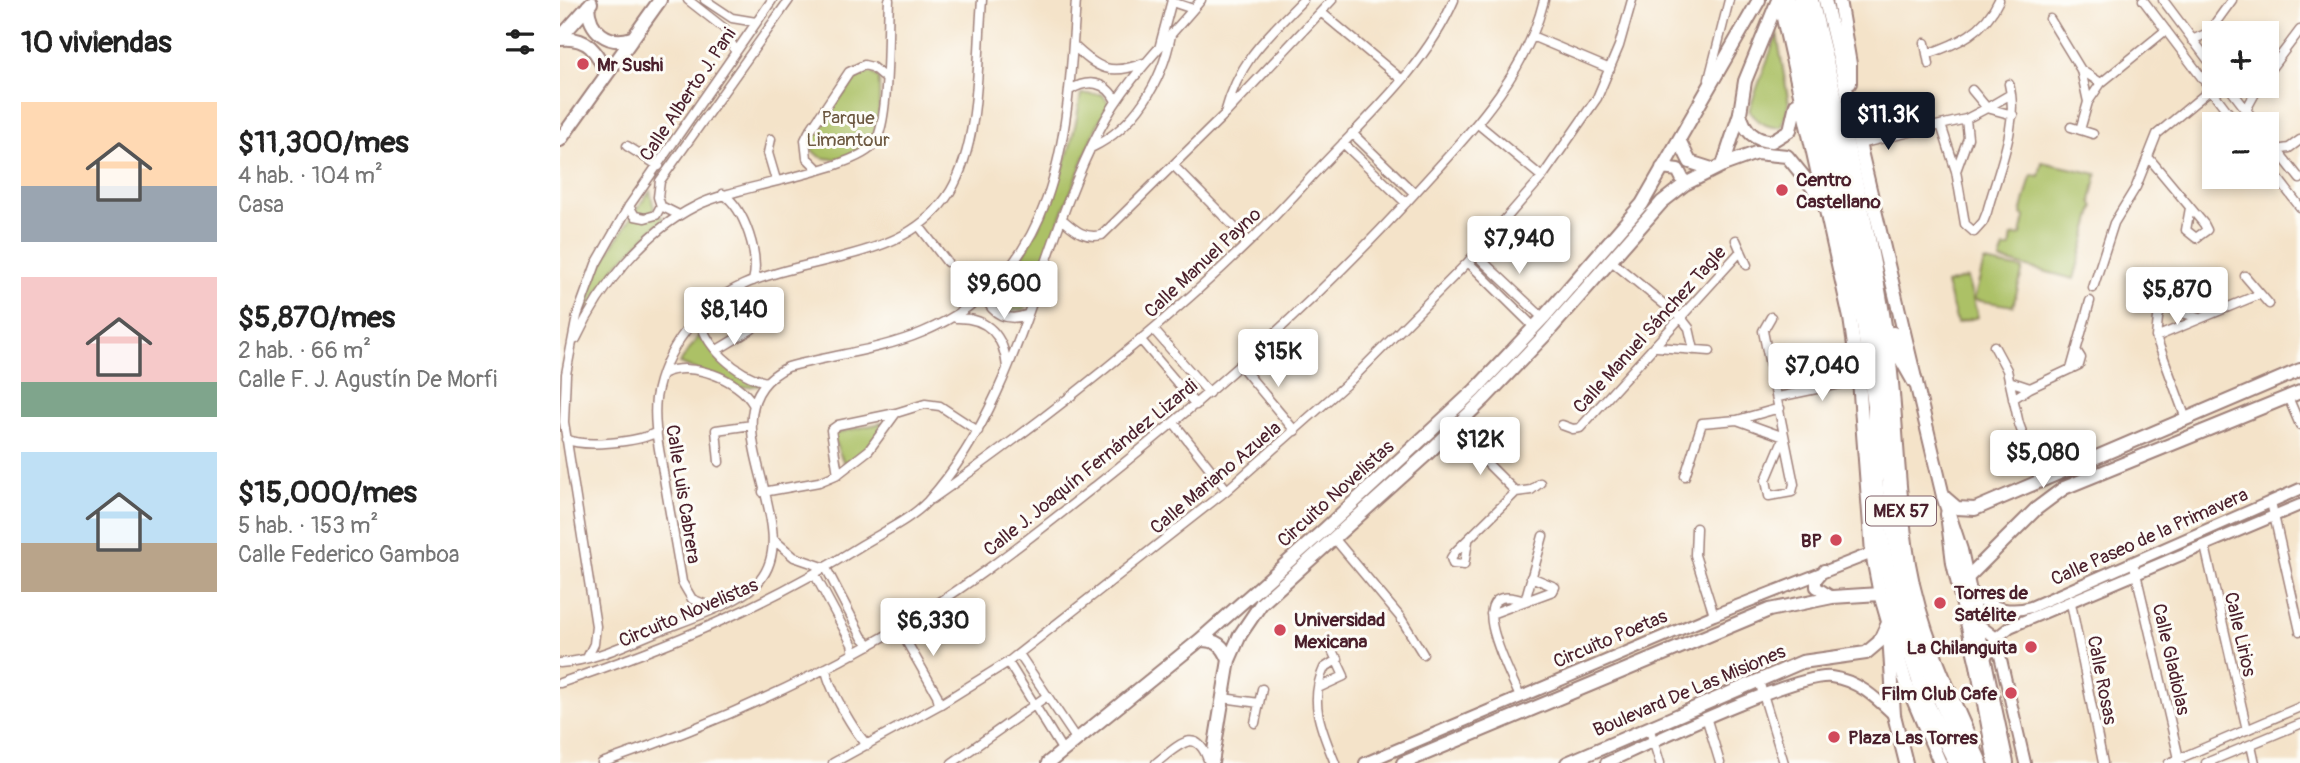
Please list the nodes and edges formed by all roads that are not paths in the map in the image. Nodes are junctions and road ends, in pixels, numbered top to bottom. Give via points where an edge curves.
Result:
1 (660, 0) edge
2 (688, 0) edge
3 (705, 0) edge
4 (772, 0) edge
5 (789, 0) edge
6 (889, 0) edge
7 (982, 0) edge
8 (1076, 0) edge
9 (1200, 0) edge
10 (1303, 0) edge
11 (1332, 0) edge
12 (1454, 0) edge
13 (1544, 0) edge
14 (1632, 0) edge
15 (1729, 0) edge
16 (1759, 0) edge
17 (1811, 0) edge
18 (1825, 0) edge
19 (1839, 0) edge
20 (1999, 0) edge
21 (2143, 0) edge
22 (2163, 0) edge
23 (2232, 0) edge
24 (1172, 1) edge
25 (1786, 2) edge
26 (590, 3) edge
27 (1193, 9) junction
28 (1322, 13) junction
29 (2050, 19) dead end
30 (755, 22) junction
31 (2166, 30) junction
32 (2300, 30) edge
33 (1172, 34) junction
34 (1534, 37) junction
35 (560, 38) edge
36 (632, 38) junction
37 (2192, 40) junction
38 (1925, 43) dead end
39 (1073, 45) junction
40 (1160, 46) junction
41 (735, 51) junction
42 (2202, 53) edge
43 (1927, 54) junction
44 (2279, 58) edge
45 (1146, 63) junction
46 (1929, 64) dead end
47 (1610, 69) junction
48 (2081, 70) junction
49 (606, 75) junction
50 (885, 78) junction
51 (2202, 78) edge
52 (1401, 79) junction
53 (2101, 83) junction
54 (2009, 84) dead end
55 (1070, 90) junction
56 (1706, 90) junction
57 (1797, 90) junction
58 (1972, 90) dead end
59 (2011, 94) junction
60 (2202, 96) edge
61 (2217, 98) edge
62 (2237, 98) edge
63 (2252, 98) edge
64 (1116, 101) junction
65 (2088, 102) junction
66 (1851, 108) junction
67 (1987, 108) junction
68 (2246, 110) joint
69 (2228, 112) edge
70 (1740, 113) junction
71 (1225, 114) junction
72 (2013, 115) junction
73 (1966, 118) junction
74 (1478, 124) junction
75 (1941, 125) junction
76 (2071, 127) dead end
77 (2080, 130) junction
78 (1352, 134) junction
79 (2093, 134) dead end
80 (771, 139) dead end
81 (560, 140) edge
82 (1679, 140) junction
83 (2300, 140) edge
84 (1343, 143) junction
85 (1859, 144) junction
86 (627, 146) dead end
87 (1091, 148) junction
88 (2279, 150) edge
89 (2279, 154) edge
90 (2149, 158) junction
91 (659, 166) junction
92 (1174, 166) junction
93 (1717, 167) junction
94 (1662, 168) junction
95 (818, 169) junction
96 (1956, 171) junction
97 (1542, 177) junction
98 (2300, 179) edge
99 (776, 180) junction
100 (2279, 180) edge
101 (1685, 184) junction
102 (1414, 193) junction
103 (723, 194) junction
104 (1821, 198) junction
105 (1406, 203) junction
106 (629, 206) junction
107 (661, 206) junction
108 (2300, 207) edge
109 (2190, 208) junction
110 (680, 215) junction
111 (1062, 219) junction
112 (919, 226) junction
113 (1736, 240) dead end
114 (1249, 242) junction
115 (1869, 249) junction
116 (1741, 251) junction
117 (1475, 254) junction
118 (1610, 260) junction
119 (947, 262) dead end
120 (1468, 262) junction
121 (1747, 265) dead end
122 (2245, 276) dead end
123 (753, 281) junction
124 (2093, 288) dead end
125 (2166, 294) dead end
126 (2260, 294) junction
127 (985, 296) junction
128 (2090, 301) dead end
129 (2269, 304) dead end
130 (2163, 307) junction
131 (699, 314) junction
132 (1026, 315) junction
133 (1771, 317) dead end
134 (953, 318) junction
135 (2199, 318) junction
136 (1682, 319) junction
137 (1538, 323) junction
138 (752, 329) dead end
139 (1153, 329) junction
140 (2156, 337) junction
141 (1140, 340) junction
142 (1994, 346) dead end
143 (1657, 347) junction
144 (1694, 350) junction
145 (2076, 350) junction
146 (570, 351) junction
147 (717, 351) junction
148 (1710, 351) dead end
149 (1240, 365) junction
150 (2071, 369) junction
151 (2300, 370) edge
152 (664, 373) junction
153 (1007, 374) junction
154 (1859, 380) junction
155 (2009, 381) junction
156 (766, 382) junction
157 (1915, 382) junction
158 (2030, 388) junction
159 (1209, 393) junction
160 (2294, 395) edge
161 (1778, 397) junction
162 (2013, 399) junction
163 (753, 404) junction
164 (1196, 405) junction
165 (1780, 408) junction
166 (896, 414) junction
167 (2186, 419) junction
168 (1737, 420) junction
169 (1174, 423) junction
170 (752, 425) junction
171 (1562, 425) dead end
172 (2300, 425) edge
173 (1452, 429) junction
174 (978, 431) junction
175 (1295, 431) junction
176 (657, 432) junction
177 (1784, 437) junction
178 (566, 439) junction
179 (719, 461) dead end
180 (2056, 473) junction
181 (838, 474) junction
182 (1685, 476) dead end
183 (2040, 480) junction
184 (1540, 483) dead end
185 (2021, 488) junction
186 (2064, 488) junction
187 (2300, 489) edge
188 (1227, 490) junction
189 (763, 492) junction
190 (1519, 492) junction
191 (1943, 496) junction
192 (927, 502) junction
193 (2271, 502) junction
194 (2300, 505) edge
195 (2036, 509) junction
196 (1948, 514) junction
197 (2274, 516) junction
198 (1696, 528) dead end
199 (1543, 536) dead end
200 (1334, 538) junction
201 (773, 539) junction
202 (1468, 541) junction
203 (2205, 546) junction
204 (1872, 552) junction
205 (2134, 563) junction
206 (826, 568) junction
207 (1824, 570) junction
208 (815, 575) junction
209 (2136, 575) junction
210 (1531, 577) junction
211 (1967, 578) junction
212 (1880, 594) junction
213 (1832, 597) junction
214 (1972, 597) junction
215 (1525, 601) junction
216 (2071, 603) junction
217 (714, 608) junction
218 (1491, 614) junction
219 (1714, 615) junction
220 (1220, 622) junction
221 (1888, 623) junction
222 (1978, 624) junction
223 (1246, 625) junction
224 (895, 630) junction
225 (2300, 631) edge
226 (1996, 638) junction
227 (1200, 640) junction
228 (870, 645) junction
229 (1331, 648) dead end
230 (853, 654) junction
231 (1018, 654) junction
232 (1423, 654) dead end
233 (1986, 656) junction
234 (587, 658) junction
235 (1338, 659) junction
236 (1229, 660) junction
237 (1828, 660) junction
238 (1008, 662) junction
239 (560, 663) edge
240 (826, 668) junction
241 (1830, 677) junction
242 (1759, 681) junction
243 (560, 683) edge
244 (1550, 684) junction
245 (1318, 688) junction
246 (1262, 689) dead end
247 (1765, 695) junction
248 (1047, 696) junction
249 (1520, 697) junction
250 (1223, 698) junction
251 (1557, 699) junction
252 (1259, 704) junction
253 (939, 705) junction
254 (1035, 705) junction
255 (2300, 707) edge
256 (1894, 715) junction
257 (1707, 720) junction
258 (1255, 723) dead end
259 (2300, 724) edge
260 (1649, 727) junction
261 (2247, 730) junction
262 (1077, 740) junction
263 (1654, 742) junction
264 (2251, 744) junction
265 (868, 745) junction
266 (1063, 751) junction
267 (2179, 761) edge
268 (602, 763) edge
269 (833, 763) edge
270 (952, 763) edge
271 (1048, 763) edge
272 (1156, 763) edge
273 (1211, 763) edge
274 (1335, 763) edge
275 (1365, 763) edge
276 (1403, 763) edge
277 (1567, 763) edge
278 (1606, 763) edge
279 (1660, 763) edge
280 (1720, 763) edge
281 (1784, 763) edge
282 (1906, 763) edge
283 (1940, 763) edge
284 (1956, 763) edge
285 (1968, 763) edge
286 (1980, 763) edge
287 (1996, 763) edge
288 (2007, 763) edge
289 (2025, 763) edge
290 (2103, 763) edge
291 (2169, 763) edge
292 (2206, 763) edge
293 (2255, 763) edge

1 - 36 main road
2 - 41 street via 725,29
3 - 30 street via 732,18
4 - 30 street, Calle Alberto J. Pani
5 - 107 street, Calle Alberto J. Pani via 660,181
6 - 50 street
7 - 112 street, Calle Luis Cabrera via 971,136 942,202
8 - 39 street
9 - 27 street, Circuito Novelistas
10 - 71 street via 1244,65
11 - 28 street
12 - 52 street, Calle Manuel Payno via 1437,32
13 - 34 street, Calle J. Joaquín Fernández Lizardi
14 - 47 street, Calle Mariano Azuela
15 - 56 street, Circuito Novelistas
16 - 56 main road
17 - 115 highway, MEX 57
18 - 66 main road
19 - 66 main road via 1850,64
20 - 43 street via 1975,32
21 - 31 street
22 - 37 street
23 - 37 street via 2208,33
24 - 27 street
24 - 40 street
25 - 57 main road via 1784,23
25 - 70 main road via 1745,81
25 - 284 highway, MEX 57 via 1864,324 1875,406 1880,532 1895,605 1926,702
25 - 285 highway via 1877,327 1893,528 1910,614
26 - 35 main road
26 - 36 main road via 592,25 601,35 612,40
27 - 33 street, Circuito Novelistas
28 - 52 street
28 - 71 street
29 - 48 street
30 - 41 street, Calle Alberto J. Pani
31 - 51 street
31 - 53 street
32 - 44 street
33 - 40 street, Circuito Novelistas
33 - 87 street via 1161,71 1132,118 1114,137
34 - 47 street
34 - 74 street, Calle J. Joaquín Fernández Lizardi
35 - 49 main road via 589,44
36 - 49 main road
37 - 42 street
38 - 43 street
39 - 45 street via 1104,68 1125,70
39 - 55 street
40 - 45 street, Circuito Novelistas
41 - 91 street, Calle Alberto J. Pani
43 - 46 street
45 - 64 street, Circuito Novelistas
47 - 97 street, Calle Mariano Azuela via 1579,127
48 - 53 street
48 - 65 street
49 - 81 main road
50 - 95 street via 875,145 852,160
50 - 95 street via 872,67 849,72 805,140 807,158
52 - 78 street, Calle Manuel Payno
53 - 65 street
54 - 59 street
55 - 64 street via 1082,84 1100,85
55 - 127 street via 1061,154 1046,207 1011,266
56 - 82 main road, Circuito Novelistas
57 - 70 main road via 1794,123 1779,139 1757,138 1746,129
57 - 104 main road
58 - 67 street
59 - 67 street
59 - 72 street
60 - 90 street via 2157,134
61 - 69 street
62 - 68 street
63 - 68 street
64 - 87 street, Circuito Novelistas
65 - 77 street
66 - 85 main road
67 - 72 street
67 - 73 street
70 - 93 main road
71 - 92 street
72 - 96 street via 1983,222 1974,232 1965,224
73 - 75 street
73 - 96 street via 1968,138
74 - 97 street
74 - 102 street, Calle J. Joaquín Fernández Lizardi
75 - 85 street
75 - 96 street
76 - 77 street
77 - 79 street
78 - 84 street, Calle Manuel Payno
78 - 102 street
80 - 99 street via 768,153
82 - 93 main road via 1690,162
82 - 94 main road, Circuito Novelistas
83 - 88 street
84 - 105 street
84 - 114 street, Calle Manuel Payno
85 - 157 main road
86 - 91 street
87 - 111 street, Circuito Novelistas
89 - 98 street
90 - 109 street
90 - 124 street via 2114,223
91 - 106 street, Calle Alberto J. Pani
92 - 111 street via 1102,235 1080,235
92 - 114 street
93 - 101 main road
93 - 104 main road via 1756,153 1787,156
94 - 101 main road via 1678,170
94 - 137 main road, Circuito Novelistas via 1622,230
95 - 99 street
97 - 117 street, Calle Mariano Azuela
99 - 103 street
100 - 108 street
101 - 118 main road via 1651,213
102 - 105 street, Calle J. Joaquín Fernández Lizardi
103 - 110 street
103 - 123 street via 739,210 754,259
104 - 154 main road via 1850,318
105 - 149 street, Calle J. Joaquín Fernández Lizardi via 1310,302
106 - 107 street via 635,216 645,218 656,215
106 - 146 street, Calle Alberto J. Pani via 586,286
107 - 110 street
109 - 109 street via 2186,230 2196,238 2207,230
110 - 146 street via 609,284
111 - 132 street, Circuito Novelistas
112 - 119 street
112 - 123 street, Calle Luis Cabrera via 876,248
113 - 116 street
114 - 139 street, Calle Manuel Payno
115 - 157 highway via 1898,352
115 - 286 highway, MEX 57 via 1894,391 1908,565 1941,678
116 - 121 street
116 - 136 street, Calle Manuel Sánchez Tagle
117 - 120 street, Calle Mariano Azuela
117 - 137 street
118 - 136 street
118 - 173 main road via 1547,333
120 - 137 street
120 - 175 street, Calle Mariano Azuela
122 - 126 street
123 - 131 street, Calle Luis Cabrera
125 - 130 street
126 - 129 street
126 - 135 street
127 - 132 street via 998,314 1009,318
127 - 134 street
128 - 145 street
130 - 135 street
130 - 140 street
131 - 147 street
131 - 152 street, Calle Luis Cabrera
132 - 153 street, Circuito Novelistas
133 - 161 street via 1763,331
134 - 153 street via 978,320 990,327 1003,345
134 - 156 street via 904,339 788,368
135 - 140 street
136 - 143 street, Calle Manuel Sánchez Tagle
136 - 144 street
137 - 220 main road, Circuito Novelistas via 1475,390
138 - 147 street
139 - 141 street, Calle Manuel Payno
139 - 159 street
140 - 167 street
141 - 164 street
141 - 192 street, Calle Manuel Payno
142 - 155 street
143 - 144 street
143 - 171 street, Calle Manuel Sánchez Tagle via 1580,428
144 - 148 street
145 - 150 street
145 - 150 street via 2082,362
146 - 178 street, Calle Alberto J. Pani via 564,396
147 - 156 street via 740,370
149 - 159 street, Calle J. Joaquín Fernández Lizardi
149 - 175 street
150 - 158 street
151 - 167 main road
152 - 163 street via 687,368 733,383
152 - 176 street, Calle Luis Cabrera via 656,400
153 - 174 street, Circuito Novelistas
154 - 161 street
154 - 204 main road
155 - 158 street
155 - 162 street
156 - 163 street
157 - 191 main road
158 - 162 street
159 - 164 street, Calle J. Joaquín Fernández Lizardi
160 - 172 street
160 - 186 main road
161 - 165 street
162 - 183 street
163 - 170 street
164 - 169 street, Calle J. Joaquín Fernández Lizardi
165 - 168 street
165 - 177 street
166 - 174 street via 933,404
166 - 181 street via 875,444
166 - 181 street via 831,430
167 - 180 main road
168 - 177 street
168 - 182 street via 1702,423
169 - 188 street
169 - 224 street, Calle J. Joaquín Fernández Lizardi via 1008,555
170 - 179 street via 716,430
170 - 189 street
173 - 190 street
173 - 200 main road
174 - 192 street, Circuito Novelistas
175 - 188 street, Calle Mariano Azuela
176 - 178 street via 642,438 582,444
176 - 217 street, Calle Luis Cabrera via 682,582 692,598
177 - 177 street via 1792,492 1769,496 1766,480
178 - 234 street, Calle Alberto J. Pani via 596,626
180 - 183 main road
180 - 186 main road
181 - 189 street
183 - 185 main road
184 - 190 street
185 - 191 main road via 1967,510
185 - 195 main road via 2031,494
186 - 195 main road
187 - 193 street, Calle Paseo de la Primavera
188 - 231 street, Calle Mariano Azuela
189 - 201 street
190 - 202 street
191 - 196 main road
192 - 206 street, Circuito Novelistas
193 - 197 street
193 - 205 street, Calle Paseo de la Primavera
194 - 197 street, Calle Paseo de la Primavera
195 - 211 main road
196 - 211 main road
196 - 287 highway
197 - 203 street, Calle Paseo de la Primavera
197 - 225 street
198 - 219 street via 1695,555
199 - 210 street
200 - 223 main road via 1267,597
200 - 232 street
201 - 206 street via 794,556
201 - 217 street via 769,566 759,582
202 - 202 street via 1464,565 1453,564 1451,558
203 - 209 street, Calle Paseo de la Primavera
203 - 261 street, Calle Lirios
204 - 207 street, Circuito Poetas
204 - 212 main road
205 - 209 street, Calle Gladiolas
205 - 214 street, Calle Paseo de la Primavera via 2022,610 2001,609
206 - 208 street, Circuito Novelistas
206 - 228 street
207 - 213 street via 1816,587
207 - 219 street, Circuito Poetas
208 - 230 street
208 - 243 street, Circuito Novelistas via 705,630
209 - 216 street, Calle Paseo de la Primavera
209 - 267 street, Calle Gladiolas
210 - 215 street
210 - 215 street via 1555,587
211 - 214 main road
212 - 213 main road
212 - 221 main road
213 - 251 main road via 1769,610
214 - 222 main road
215 - 218 street
215 - 218 street via 1500,597
216 - 226 street, Calle Paseo de la Primavera
216 - 290 street, Calle Rosas
217 - 234 street
218 - 249 street via 1499,648
219 - 244 street, Circuito Poetas
220 - 223 main road via 1231,631
220 - 227 main road, Circuito Novelistas
221 - 237 main road, Boulevard De Las Misiones via 1879,642 1866,653
221 - 256 main road
221 - 283 main road via 1913,702
222 - 226 street
222 - 233 main road
223 - 236 main road
224 - 228 street, Calle J. Joaquín Fernández Lizardi
224 - 253 street via 905,639
226 - 233 street
226 - 289 street
227 - 236 main road via 1221,645
227 - 262 main road, Circuito Novelistas
228 - 230 street, Calle J. Joaquín Fernández Lizardi
229 - 235 street
230 - 240 street, Calle J. Joaquín Fernández Lizardi
231 - 238 street, Calle Mariano Azuela
231 - 248 street
233 - 288 main road
234 - 239 street
235 - 245 street via 1324,668
235 - 245 street via 1344,676
236 - 250 main road
237 - 241 street
237 - 242 main road, Boulevard De Las Misiones via 1802,663
238 - 253 street, Calle Mariano Azuela
238 - 254 street
240 - 265 street via 859,736
240 - 268 street, Calle J. Joaquín Fernández Lizardi via 715,722
241 - 247 street, Boulevard De Las Misiones via 1805,680
241 - 256 street via 1858,686
242 - 247 street
242 - 260 main road, Boulevard De Las Misiones
244 - 249 street, Circuito Poetas
244 - 251 street
245 - 274 street via 1316,712
246 - 252 street
247 - 257 street, Boulevard De Las Misiones
247 - 281 street
248 - 254 street
248 - 262 street
249 - 275 street, Circuito Poetas
250 - 252 street
250 - 273 main road
251 - 276 main road
252 - 258 street
253 - 265 street, Calle Mariano Azuela
254 - 266 street
254 - 270 street
255 - 261 street
256 - 282 main road
257 - 263 street, Boulevard De Las Misiones
257 - 280 street
259 - 264 street
260 - 263 street
260 - 277 main road, Boulevard De Las Misiones
261 - 267 street
262 - 266 main road, Circuito Novelistas
263 - 278 street, Boulevard De Las Misiones
263 - 279 street
264 - 292 street
264 - 293 street
265 - 269 street, Calle Mariano Azuela
266 - 271 main road, Circuito Novelistas
267 - 291 street
272 - 273 street via 1190,741 1205,749

